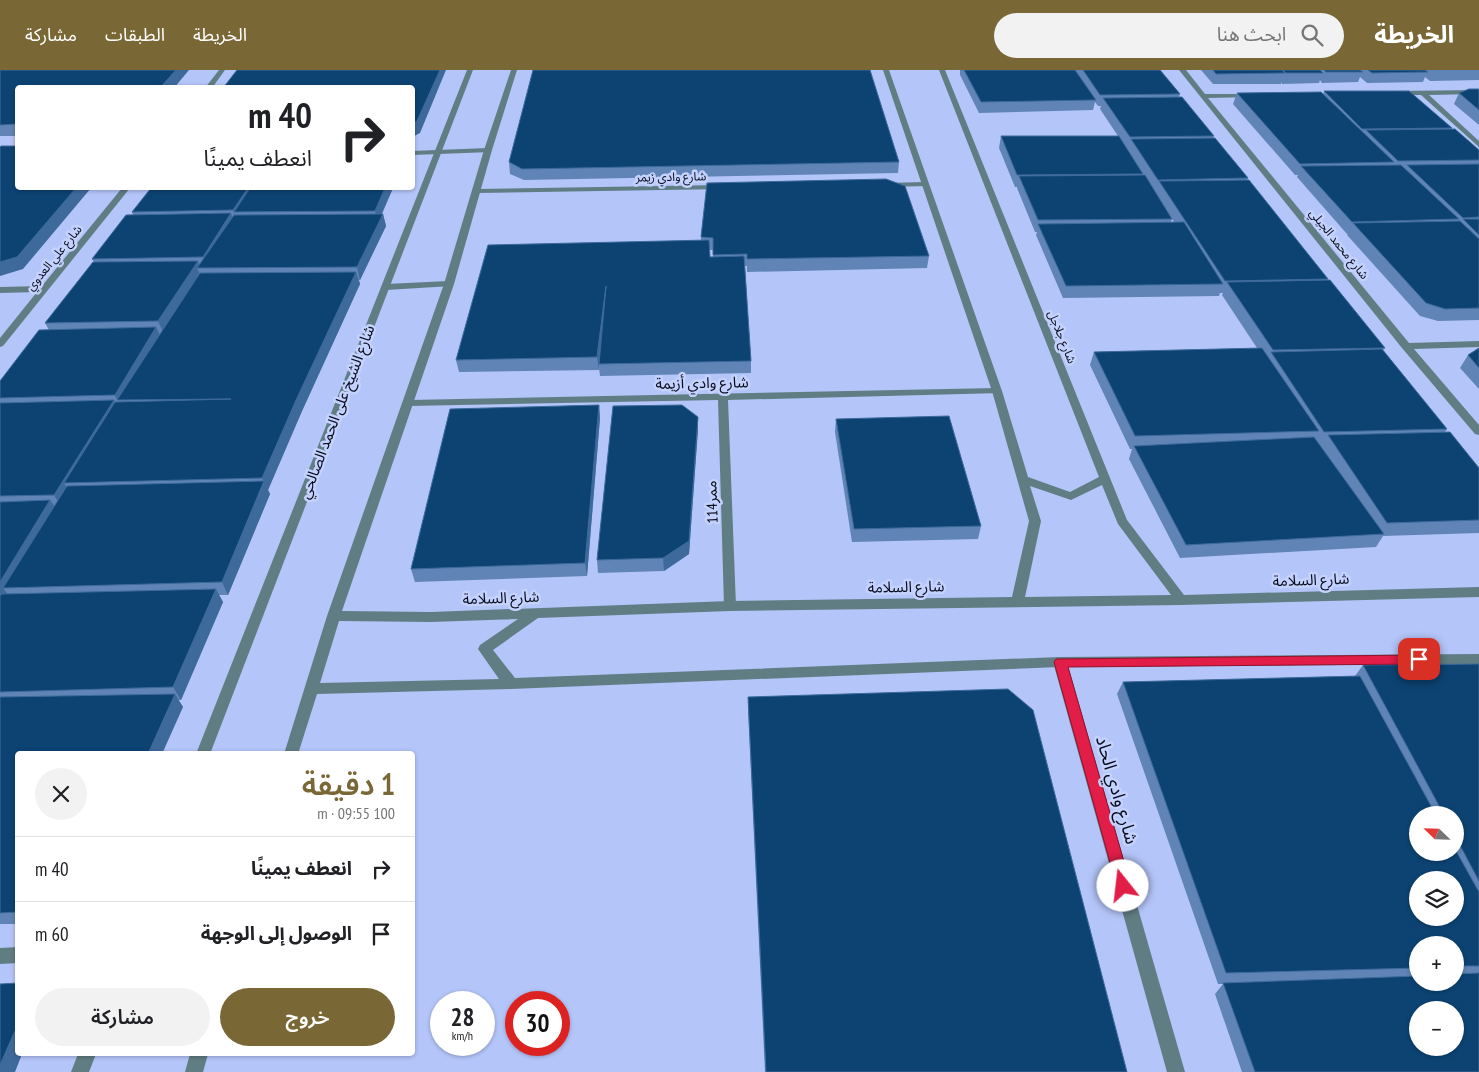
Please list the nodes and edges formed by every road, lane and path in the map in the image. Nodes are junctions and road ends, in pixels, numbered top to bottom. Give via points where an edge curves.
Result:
1 (222, 70) edge
2 (470, 70) edge
3 (514, 70) edge
4 (886, 70) edge
5 (942, 70) edge
6 (1182, 70) edge
7 (210, 85) edge
8 (1479, 92) edge
9 (1385, 93) edge
10 (1423, 93) junction
11 (1260, 95) edge
12 (1202, 96) junction
13 (1479, 145) edge
14 (488, 150) junction
15 (439, 152) junction
16 (415, 153) edge
17 (925, 184) junction
18 (875, 185) edge
19 (736, 187) edge
20 (124, 190) edge
21 (477, 191) junction
22 (449, 284) junction
23 (386, 287) junction
24 (46, 289) junction
25 (0, 290) edge
26 (0, 344) edge
27 (1479, 344) edge
28 (1406, 346) junction
29 (997, 391) junction
30 (723, 397) junction
31 (408, 403) junction
32 (1479, 432) edge
33 (1023, 479) junction
34 (1105, 479) junction
35 (1479, 592) edge
36 (1181, 600) junction
37 (1018, 601) junction
38 (730, 606) junction
39 (534, 614) junction
40 (334, 616) junction
41 (1479, 659) edge
42 (1060, 662) junction
43 (511, 684) junction
44 (311, 689) junction
45 (203, 751) edge
46 (292, 751) edge
47 (15, 955) edge
48 (0, 956) edge
49 (86, 1056) edge
50 (198, 1056) edge
51 (80, 1072) edge
52 (194, 1072) edge
53 (1176, 1072) edge

1 - 7 street
2 - 15 street, شارع الشيخ على الحمد الصالحي
3 - 14 street
4 - 17 street
5 - 34 street, شارع جلاجل
6 - 12 street, شارع محمد الجيلي
8 - 10 street
9 - 10 street
10 - 13 street
11 - 12 street
12 - 28 street, شارع محمد الجيلي
14 - 15 street
14 - 21 street
15 - 16 street
15 - 23 street, شارع الشيخ على الحمد الصالحي
17 - 18 street
17 - 29 street
19 - 21 street, شارع وادي زيمر
20 - 24 street, شارع علي العدوي
21 - 22 street
22 - 23 street
22 - 31 street
23 - 45 street, شارع الشيخ على الحمد الصالحي
24 - 25 street
24 - 26 street, شارع علي العدوي
27 - 28 street
28 - 32 street, شارع محمد الجيلي
29 - 30 street, شارع وادي أزيمة
29 - 33 street
30 - 31 street, شارع وادي أزيمة
30 - 38 street, ممر114
31 - 40 street
33 - 34 street via 1070,496
33 - 37 street via 1035,521
34 - 36 street, شارع جلاجل via 1122,521
35 - 36 street, شارع السلامة
36 - 37 street, شارع السلامة
37 - 38 street, شارع السلامة
38 - 39 street, شارع السلامة
39 - 40 street, شارع السلامة
39 - 43 street via 485,649
40 - 44 street
41 - 42 street
42 - 43 street
42 - 53 street, شارع وادي الحاد
43 - 44 street
44 - 46 street
47 - 48 street
49 - 51 street
50 - 52 street

